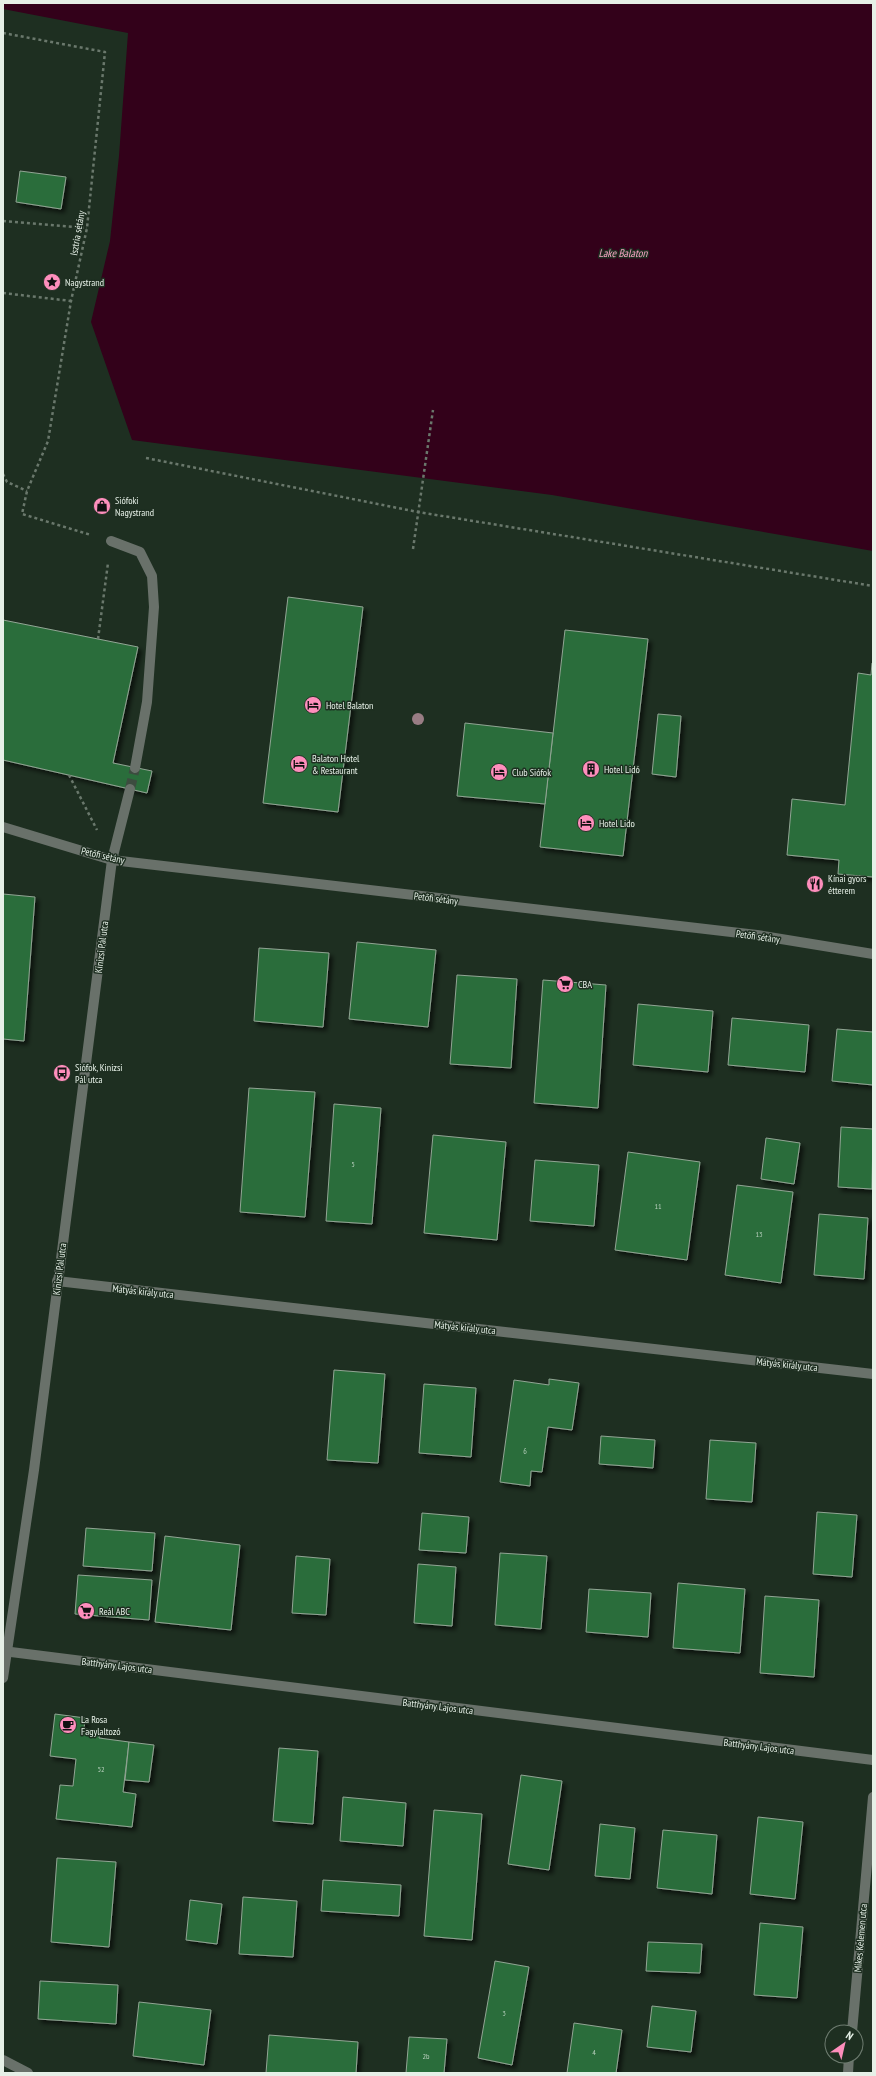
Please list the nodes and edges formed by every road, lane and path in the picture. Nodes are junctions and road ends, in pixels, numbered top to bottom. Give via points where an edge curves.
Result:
1 (3, 33) edge
2 (3, 221) edge
3 (87, 228) junction
4 (3, 293) edge
5 (71, 301) junction
6 (433, 410) dead end
7 (146, 458) dead end
8 (3, 474) edge
9 (3, 481) edge
10 (7, 482) junction
11 (28, 491) junction
12 (418, 512) junction
13 (111, 541) junction
14 (413, 549) dead end
15 (873, 586) edge
16 (98, 639) dead end
17 (135, 768) tunnel mouth
18 (69, 775) dead end
19 (130, 789) tunnel mouth
20 (3, 827) edge
21 (112, 860) junction
22 (873, 954) edge
23 (57, 1281) junction
24 (873, 1374) edge
25 (4, 1651) edge
26 (3, 1678) edge
27 (873, 1760) edge
28 (873, 1797) edge
29 (853, 2024) edge
30 (3, 2060) edge
31 (28, 2073) edge

1 - 3 path, Isztria sétány via 105,52
2 - 3 path
3 - 5 path, Isztria sétány
4 - 5 path
5 - 11 path, Isztria sétány via 48,442
6 - 12 path
7 - 12 path
8 - 10 path
9 - 10 path
10 - 11 path
11 - 13 path, Isztria sétány via 22,514
12 - 14 path
12 - 15 path
13 - 16 path
13 - 17 street via 140,552 152,576 154,607 147,702
18 - 21 path
19 - 21 street, Kinizsi Pál utca
20 - 21 street, Petőfi sétány
21 - 22 street, Petőfi sétány via 749,934
21 - 23 street, Kinizsi Pál utca
23 - 24 street, Mátyás király utca
23 - 25 street, Kinizsi Pál utca via 34,1470
25 - 26 street, Kinizsi Pál utca
25 - 27 street, Batthyány Lajos utca
28 - 29 street, Mikes Kelemen utca
30 - 31 street

